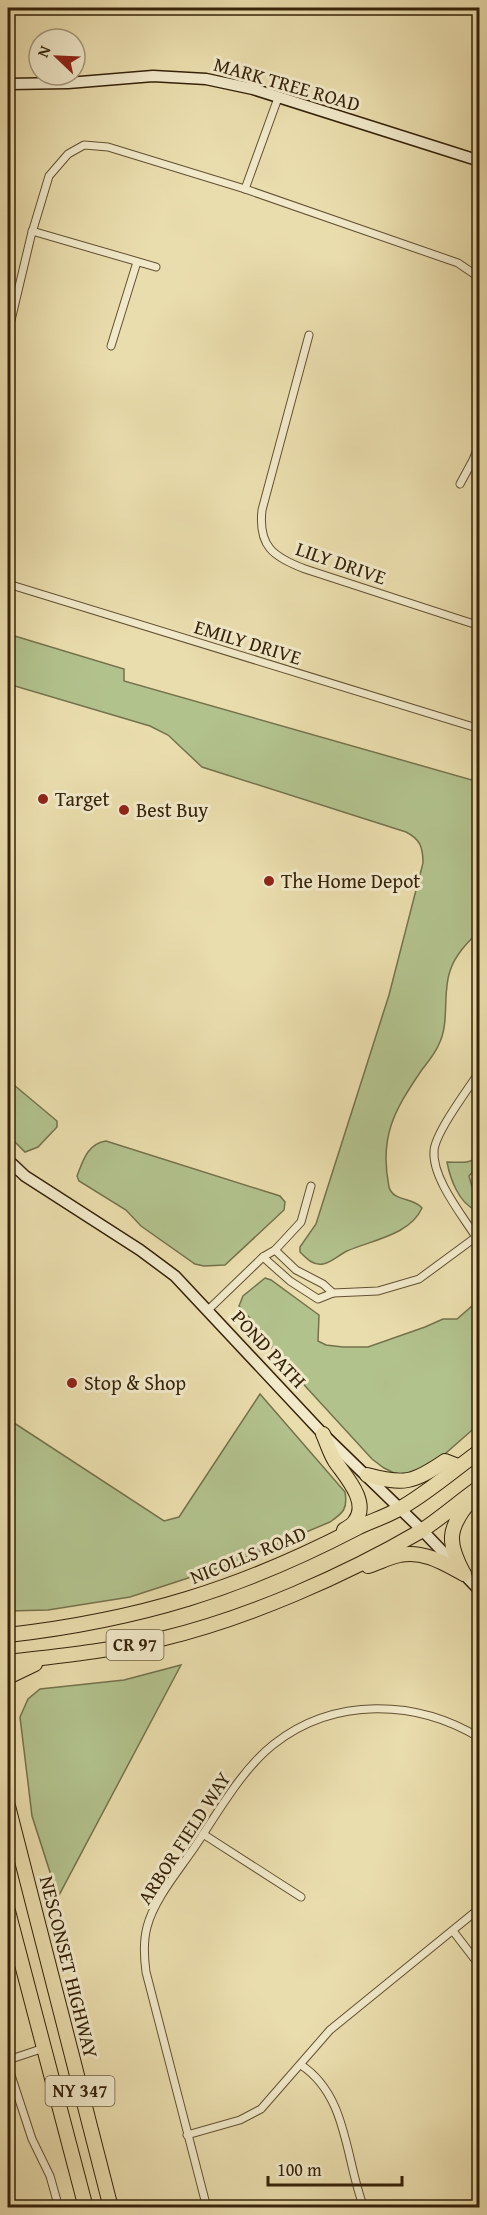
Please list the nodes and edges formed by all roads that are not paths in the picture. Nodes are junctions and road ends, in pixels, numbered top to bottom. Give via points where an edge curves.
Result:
1 (8, 84) edge
2 (278, 98) junction
3 (480, 161) edge
4 (245, 189) junction
5 (32, 231) junction
6 (137, 262) junction
7 (156, 267) dead end
8 (480, 278) edge
9 (8, 333) edge
10 (309, 335) dead end
11 (111, 346) dead end
12 (480, 442) edge
13 (460, 484) dead end
14 (8, 584) edge
15 (480, 626) edge
16 (480, 729) edge
17 (480, 1071) edge
18 (8, 1161) edge
19 (311, 1186) dead end
20 (478, 1236) edge
21 (275, 1250) junction
22 (263, 1257) junction
23 (315, 1281) junction
24 (309, 1293) junction
25 (333, 1293) junction
26 (208, 1310) junction
27 (323, 1434) junction
28 (480, 1451) edge
29 (458, 1466) junction
30 (366, 1475) junction
31 (480, 1488) edge
32 (400, 1509) junction
33 (422, 1530) junction
34 (319, 1548) junction
35 (464, 1574) junction
36 (334, 1575) junction
37 (480, 1591) edge
38 (8, 1627) edge
39 (58, 1629) junction
40 (8, 1635) edge
41 (54, 1657) junction
42 (8, 1662) edge
43 (8, 1677) edge
44 (480, 1738) edge
45 (8, 1806) edge
46 (203, 1834) junction
47 (301, 1898) dead end
48 (480, 1908) edge
49 (8, 1911) edge
50 (453, 1931) junction
51 (480, 1966) edge
52 (44, 2048) junction
53 (8, 2060) edge
54 (301, 2065) junction
55 (8, 2066) edge
56 (187, 2135) junction
57 (59, 2208) edge
58 (86, 2208) edge
59 (111, 2208) edge
60 (207, 2208) edge
61 (364, 2208) edge

1 - 2 main road, MARK TREE ROAD via 153,75 206,79
2 - 3 main road, MARK TREE ROAD
2 - 4 street
4 - 5 street via 108,147 84,145 68,154 49,176
4 - 8 street via 458,263
5 - 6 street
5 - 9 street
6 - 7 street
6 - 11 street
10 - 15 street, LILY DRIVE via 262,510 260,524 269,549 284,562
12 - 13 street
14 - 16 street, EMILY DRIVE
17 - 20 street via 440,1133 434,1150 444,1185
18 - 26 main road, POND PATH via 164,1267
19 - 21 street via 301,1222
20 - 25 street via 419,1279 378,1291
21 - 22 street
21 - 23 street
22 - 24 street
22 - 26 street
23 - 24 street
23 - 25 street
24 - 25 street via 318,1299
26 - 27 main road, POND PATH
27 - 30 main road, POND PATH
27 - 34 highway via 333,1459 351,1482 360,1511 355,1522
28 - 29 highway, NICOLLS ROAD / CR 97
29 - 30 highway via 445,1461 403,1482
29 - 32 highway, NICOLLS ROAD / CR 97
30 - 32 main road, POND PATH
31 - 33 highway, CR 97
31 - 35 highway via 453,1525 452,1548
32 - 33 main road, POND PATH
32 - 34 highway, NICOLLS ROAD / CR 97
33 - 35 main road, POND PATH
33 - 36 highway, CR 97
34 - 39 highway, NICOLLS ROAD / CR 97 via 188,1600
35 - 36 highway via 434,1558 411,1554
35 - 37 main road, POND PATH
36 - 41 highway, CR 97 via 268,1604 186,1632 134,1645
38 - 39 highway
39 - 40 highway, NICOLLS ROAD / CR 97
41 - 42 highway, CR 97
41 - 43 highway
44 - 46 street, ARBOR FIELD WAY via 434,1717 400,1709 369,1708 310,1721 274,1744 254,1763
45 - 59 highway, NESCONSET HIGHWAY / NY 347
46 - 47 street
46 - 56 street, ARBOR FIELD WAY via 152,1913 144,1950 146,1972
48 - 50 street
49 - 52 highway, NY 347
50 - 51 street
50 - 54 street via 330,2031
52 - 53 street
52 - 58 highway, NY 347
54 - 56 street via 251,2116
54 - 61 street via 322,2082 336,2107
55 - 57 street
56 - 60 street, ARBOR FIELD WAY

